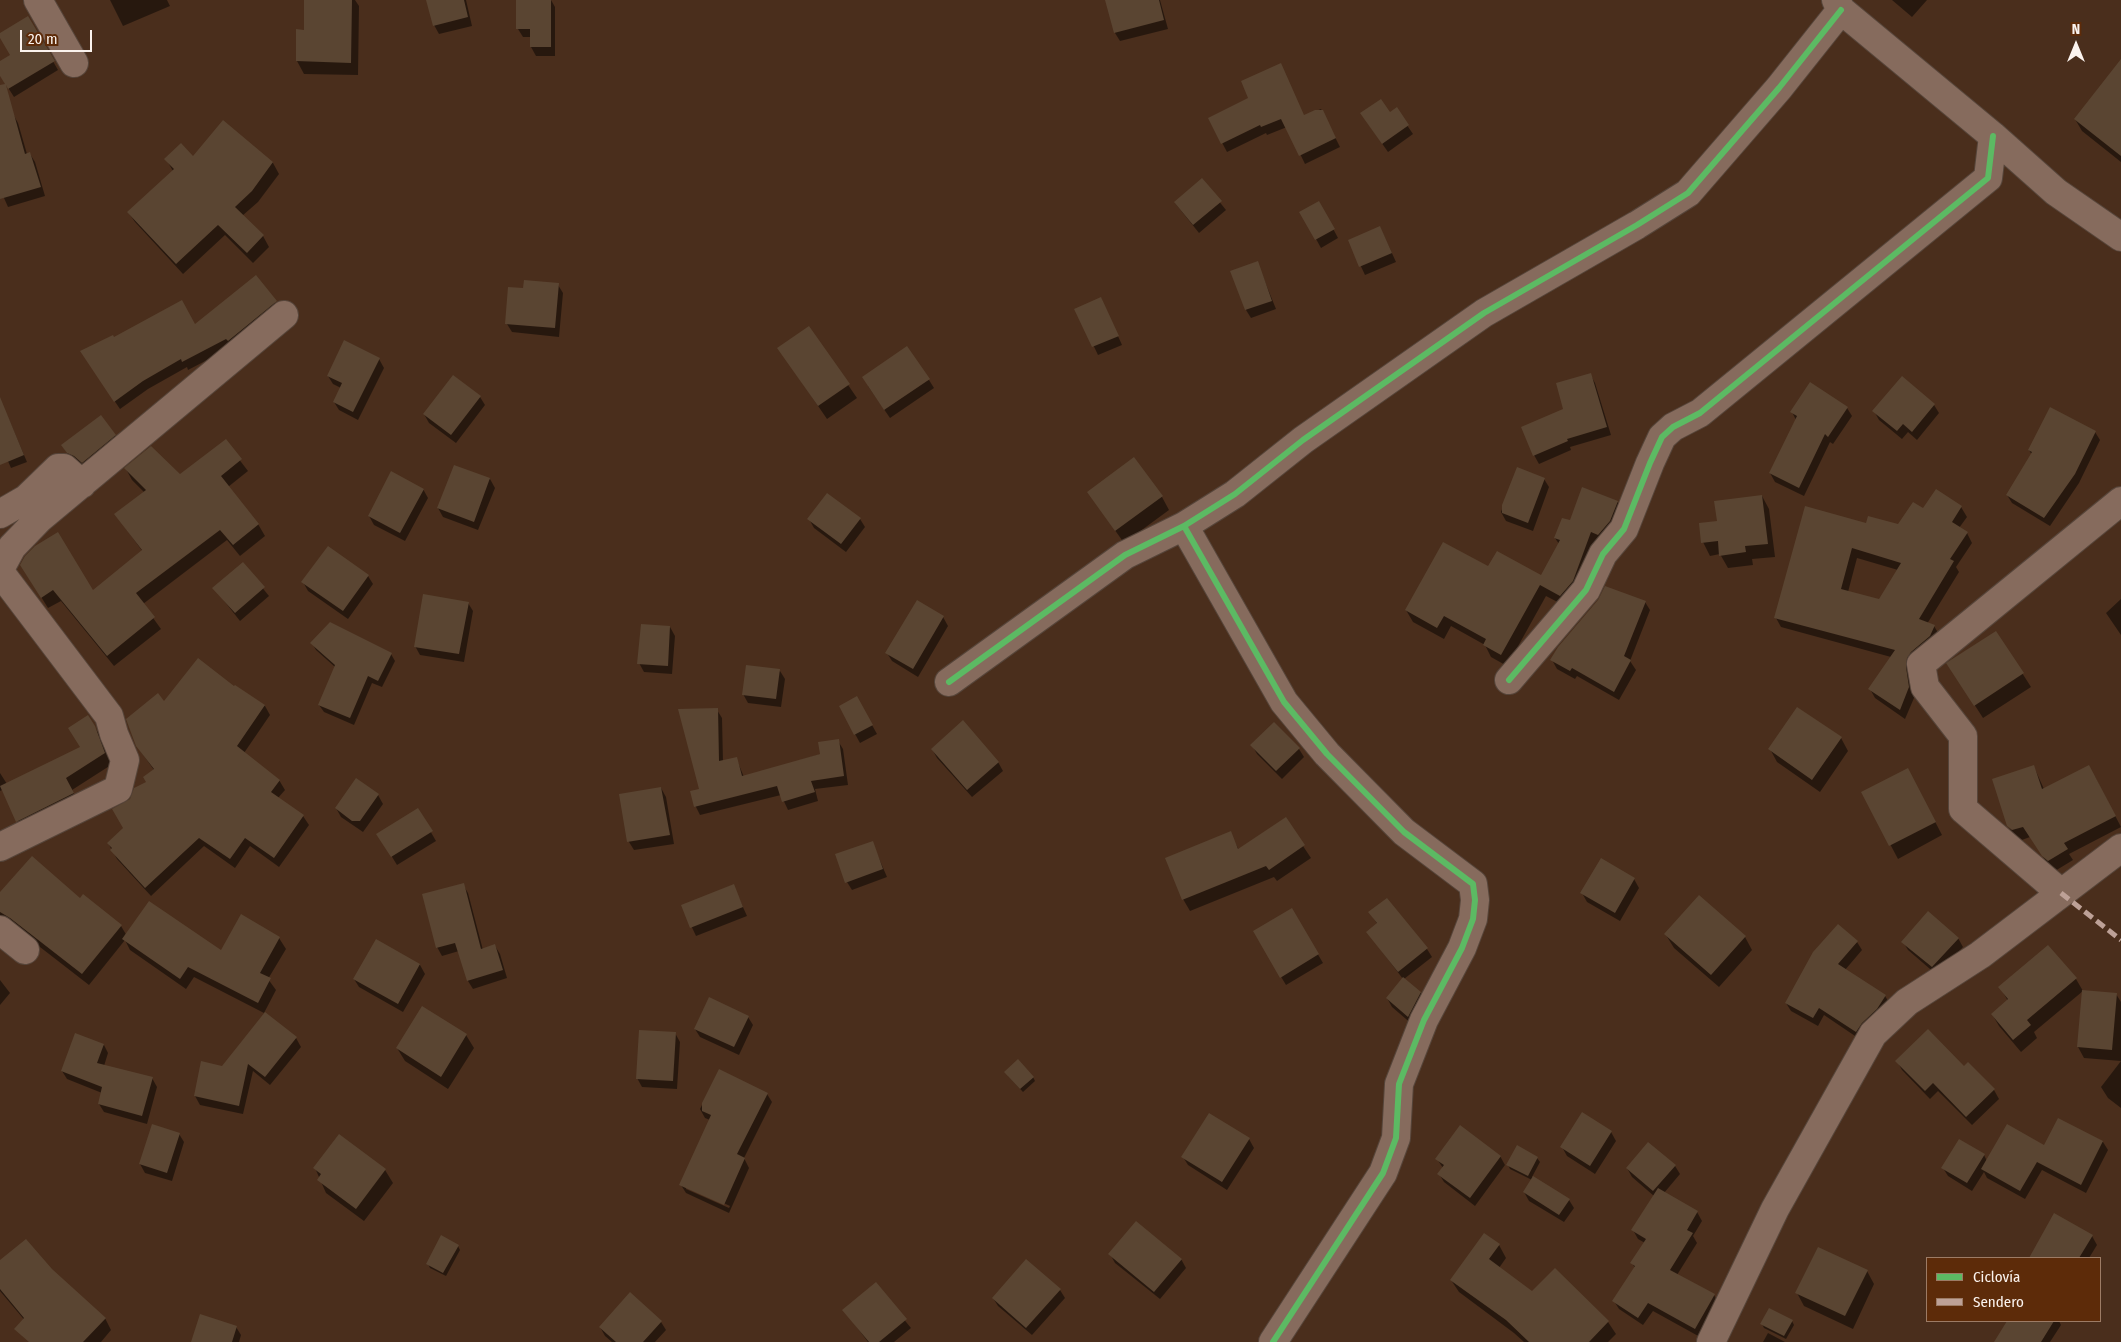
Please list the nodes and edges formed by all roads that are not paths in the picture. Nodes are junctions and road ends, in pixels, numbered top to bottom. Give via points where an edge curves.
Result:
1 (38, 0) edge
2 (1839, 5) edge
3 (74, 63) dead end
4 (1993, 136) junction
5 (2121, 237) edge
6 (284, 315) dead end
7 (82, 484) junction
8 (2121, 501) edge
9 (0, 514) edge
10 (1184, 526) junction
11 (0, 571) edge
12 (1509, 680) dead end
13 (949, 682) dead end
14 (0, 847) edge
15 (2121, 848) edge
16 (2061, 893) junction
17 (0, 930) edge
18 (25, 950) dead end
19 (1273, 1342) edge
20 (1711, 1342) edge

1 - 3 street
2 - 4 street
2 - 10 street via 1779,88 1688,193 1484,312 1303,440 1235,494
4 - 5 street via 2056,192
4 - 12 street via 1988,178 1700,413 1673,427 1662,437 1624,529 1603,554 1586,590
6 - 7 street
7 - 9 street via 64,468 58,468 26,498
7 - 11 street via 38,519 12,547
8 - 16 street via 1921,664 1925,686 1963,736 1963,809
10 - 13 street via 1125,555
10 - 19 street via 1284,702 1327,754 1404,832 1473,884 1475,900 1473,919 1462,948 1424,1020 1399,1084 1396,1138 1383,1173
11 - 14 street via 109,716 125,760 118,789
15 - 16 street
16 - 20 street via 1980,955 1907,1002 1873,1034 1775,1210
17 - 18 street

